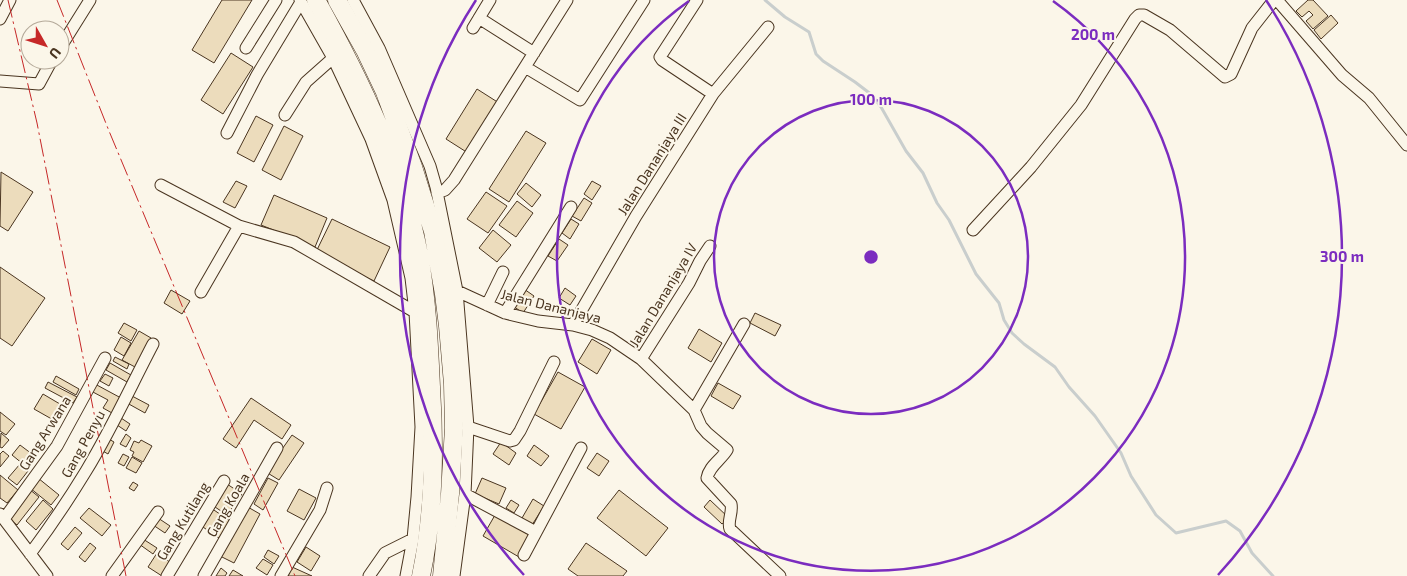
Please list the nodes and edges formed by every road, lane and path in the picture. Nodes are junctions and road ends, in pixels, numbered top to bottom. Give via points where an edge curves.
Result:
1 (10, 0) edge
2 (90, 0) edge
3 (276, 0) edge
4 (337, 0) edge
5 (353, 0) edge
6 (490, 0) edge
7 (567, 0) edge
8 (644, 0) edge
9 (697, 0) edge
10 (1276, 0) edge
11 (306, 1) edge
12 (479, 18) junction
13 (0, 19) edge
14 (768, 27) dead end
15 (473, 28) dead end
16 (70, 32) edge
17 (246, 48) dead end
18 (534, 53) junction
19 (333, 58) junction
20 (525, 67) junction
21 (47, 70) edge
22 (0, 81) edge
23 (713, 94) junction
24 (285, 115) dead end
25 (227, 132) dead end
26 (1407, 145) edge
27 (161, 185) dead end
28 (431, 188) junction
29 (398, 198) junction
30 (571, 207) dead end
31 (240, 226) junction
32 (974, 230) dead end
33 (710, 246) dead end
34 (503, 272) dead end
35 (458, 291) junction
36 (201, 292) dead end
37 (487, 305) junction
38 (415, 312) junction
39 (505, 313) junction
40 (744, 324) dead end
41 (573, 325) junction
42 (153, 344) dead end
43 (104, 358) dead end
44 (641, 359) junction
45 (554, 362) dead end
46 (694, 410) junction
47 (468, 427) junction
48 (277, 448) dead end
49 (582, 448) dead end
50 (425, 478) junction
51 (224, 481) dead end
52 (327, 488) dead end
53 (465, 494) junction
54 (158, 512) dead end
55 (2, 517) edge
56 (536, 532) junction
57 (413, 538) junction
58 (30, 554) junction
59 (524, 555) dead end
60 (47, 576) edge
61 (112, 576) edge
62 (166, 576) edge
63 (204, 576) edge
64 (281, 576) edge
65 (369, 576) edge
66 (406, 576) edge
67 (421, 576) edge
68 (452, 576) edge
69 (780, 576) edge

1 - 13 street
2 - 16 street
3 - 17 street
4 - 28 highway via 365,50
5 - 28 street via 379,48
6 - 12 street
7 - 18 street
8 - 20 street via 580,100
9 - 23 street via 660,57
10 - 26 street via 1342,75 1369,98
10 - 32 street via 1252,28 1233,69 1224,77 1170,30 1139,15 1081,105
11 - 19 street
11 - 25 street via 257,74
11 - 29 highway via 341,44 365,95 395,167
12 - 15 street
12 - 18 street
14 - 23 street, Jalan Dananjaya III
18 - 20 street
19 - 24 street via 306,82
19 - 29 street
20 - 28 street via 454,180 444,190
21 - 22 street via 39,84
23 - 41 street, Jalan Dananjaya III via 636,216
27 - 31 street
28 - 35 street
28 - 68 highway via 433,231 444,294 452,384
29 - 38 street
29 - 50 highway via 418,254 429,324 434,443
30 - 39 street
31 - 36 street
31 - 38 street via 294,242
33 - 44 street, Jalan Dananjaya IV
34 - 37 street
35 - 37 street, Jalan Dananjaya
35 - 47 street
37 - 39 street, Jalan Dananjaya
38 - 50 street
39 - 41 street, Jalan Dananjaya
40 - 46 street
41 - 44 street, Jalan Dananjaya via 610,338
42 - 58 street, Gang Penyu via 87,470
43 - 55 street, Gang Arwana via 57,446
44 - 46 street, Jalan Dananjaya
45 - 47 street via 517,438 510,441
46 - 69 street, Jalan Dananjaya via 701,426 727,450 706,476 731,504 730,529
47 - 53 street
48 - 63 street, Gang Koala
49 - 56 street
50 - 57 street
50 - 67 highway via 431,502
51 - 62 street, Gang Kutilang
52 - 64 street via 320,510
53 - 56 street
53 - 68 street
54 - 61 street
55 - 58 street
56 - 59 street
57 - 65 street via 385,554
57 - 66 street
58 - 60 street

